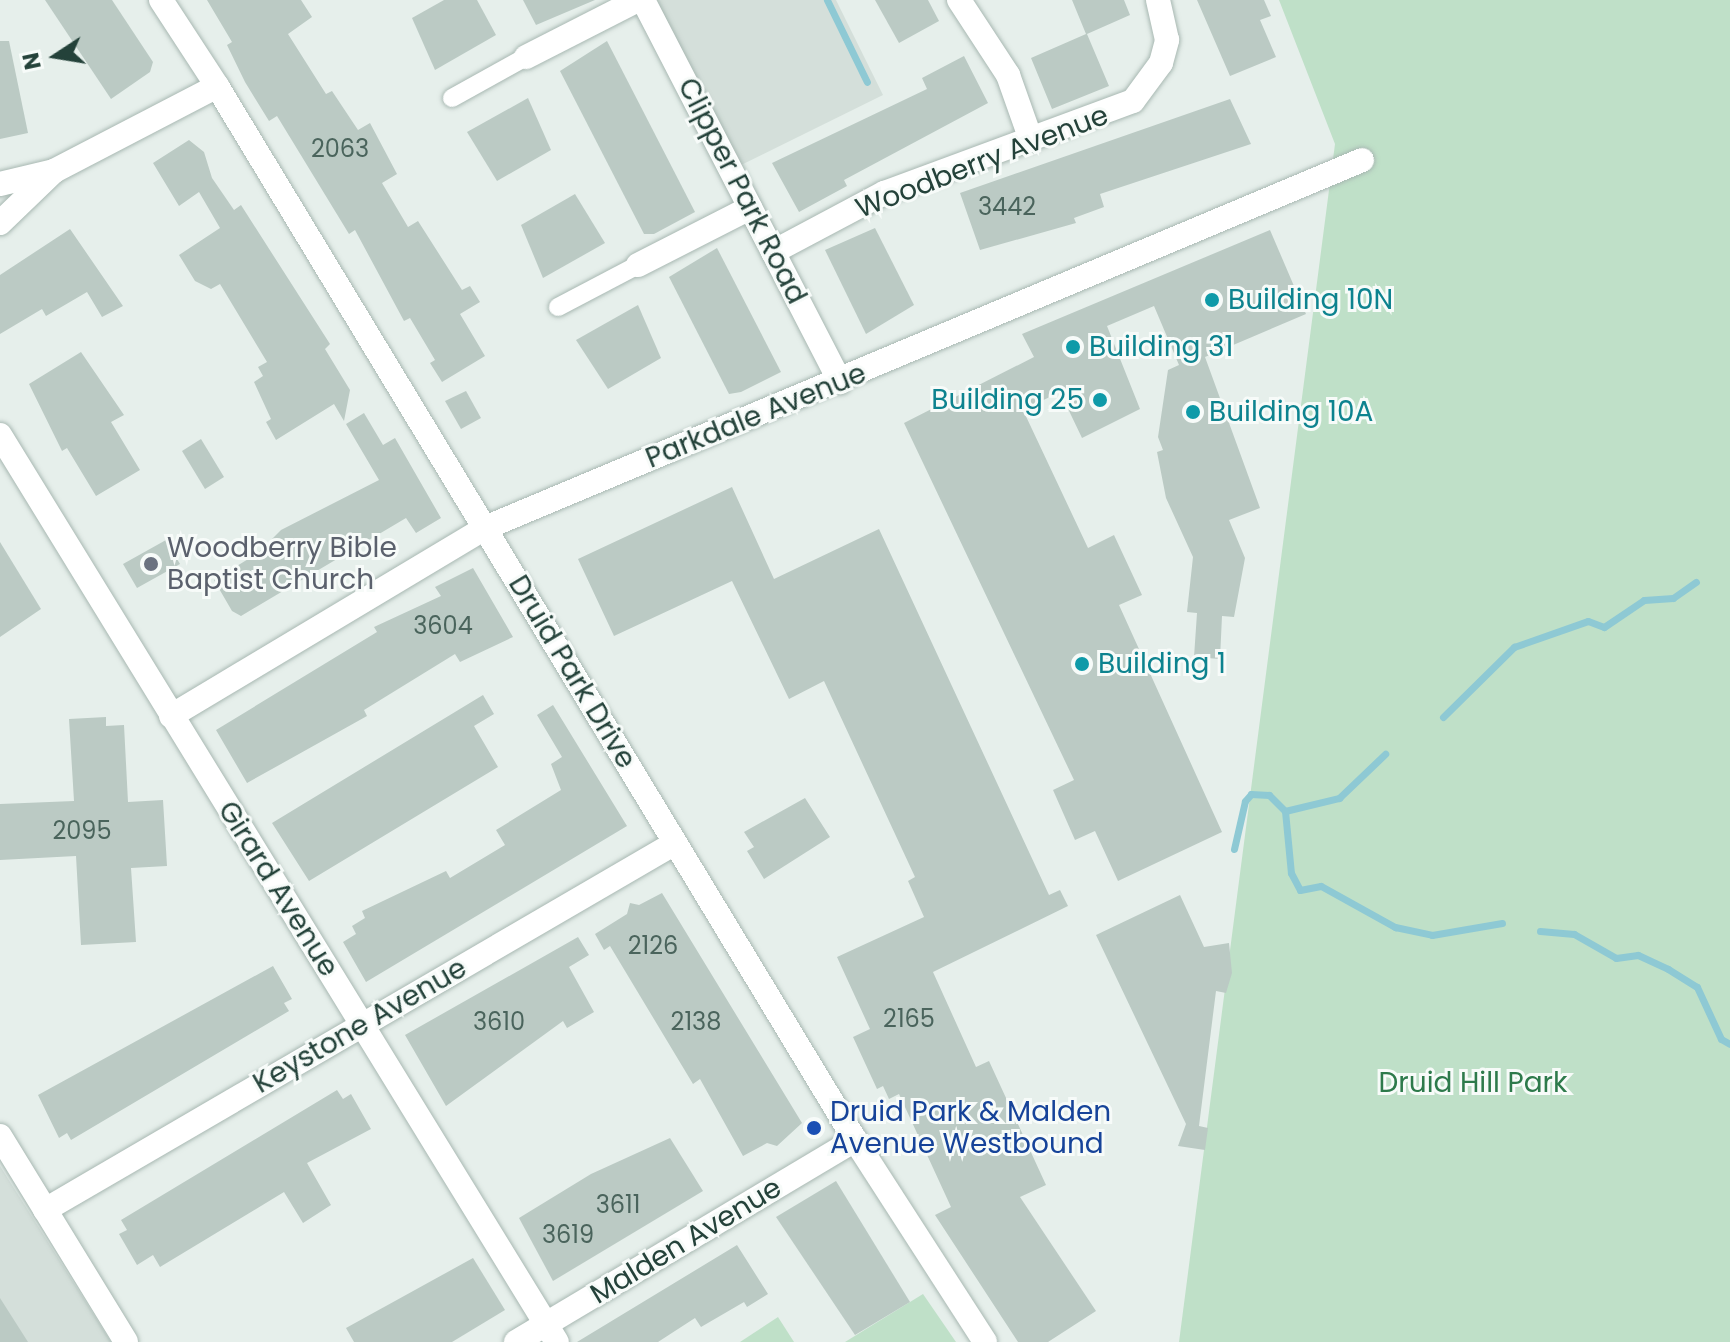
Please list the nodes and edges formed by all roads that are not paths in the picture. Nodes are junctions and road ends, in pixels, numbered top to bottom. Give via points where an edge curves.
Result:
1 (161, 0) edge
2 (640, 0) edge
3 (959, 0) edge
4 (1158, 0) edge
5 (526, 57) joint
6 (217, 86) junction
7 (452, 98) dead end
8 (1031, 140) junction
9 (1362, 160) dead end
10 (54, 171) junction
11 (0, 184) edge
12 (750, 208) junction
13 (0, 223) edge
14 (773, 252) junction
15 (638, 265) joint
16 (558, 307) dead end
17 (840, 382) junction
18 (0, 435) edge
19 (485, 528) junction
20 (171, 716) junction
21 (675, 843) junction
22 (361, 1023) junction
23 (0, 1136) edge
24 (855, 1140) junction
25 (45, 1210) junction
26 (552, 1333) edge
27 (126, 1342) edge
28 (516, 1342) edge
29 (985, 1342) edge

1 - 6 street, Druid Park Drive
2 - 5 street
2 - 12 street, Clipper Park Road
3 - 8 street via 1008,75
4 - 8 street, Woodberry Avenue via 1167,40 1161,63 1133,101
5 - 7 street
6 - 10 street
6 - 19 street, Druid Park Drive
8 - 14 street, Woodberry Avenue via 884,193
9 - 17 street, Parkdale Avenue
10 - 11 street
10 - 13 street
12 - 14 street, Clipper Park Road
12 - 15 street
14 - 17 street, Clipper Park Road
15 - 16 street
17 - 19 street, Parkdale Avenue
18 - 20 street, Girard Avenue
19 - 20 street, Parkdale Avenue
19 - 21 street, Druid Park Drive
20 - 22 street, Girard Avenue
21 - 22 street, Keystone Avenue
21 - 24 street, Druid Park Drive
22 - 25 street, Keystone Avenue
22 - 26 street, Girard Avenue
23 - 25 street
24 - 26 street, Malden Avenue
24 - 29 street, Druid Park Drive
25 - 27 street
26 - 28 street, Malden Avenue

